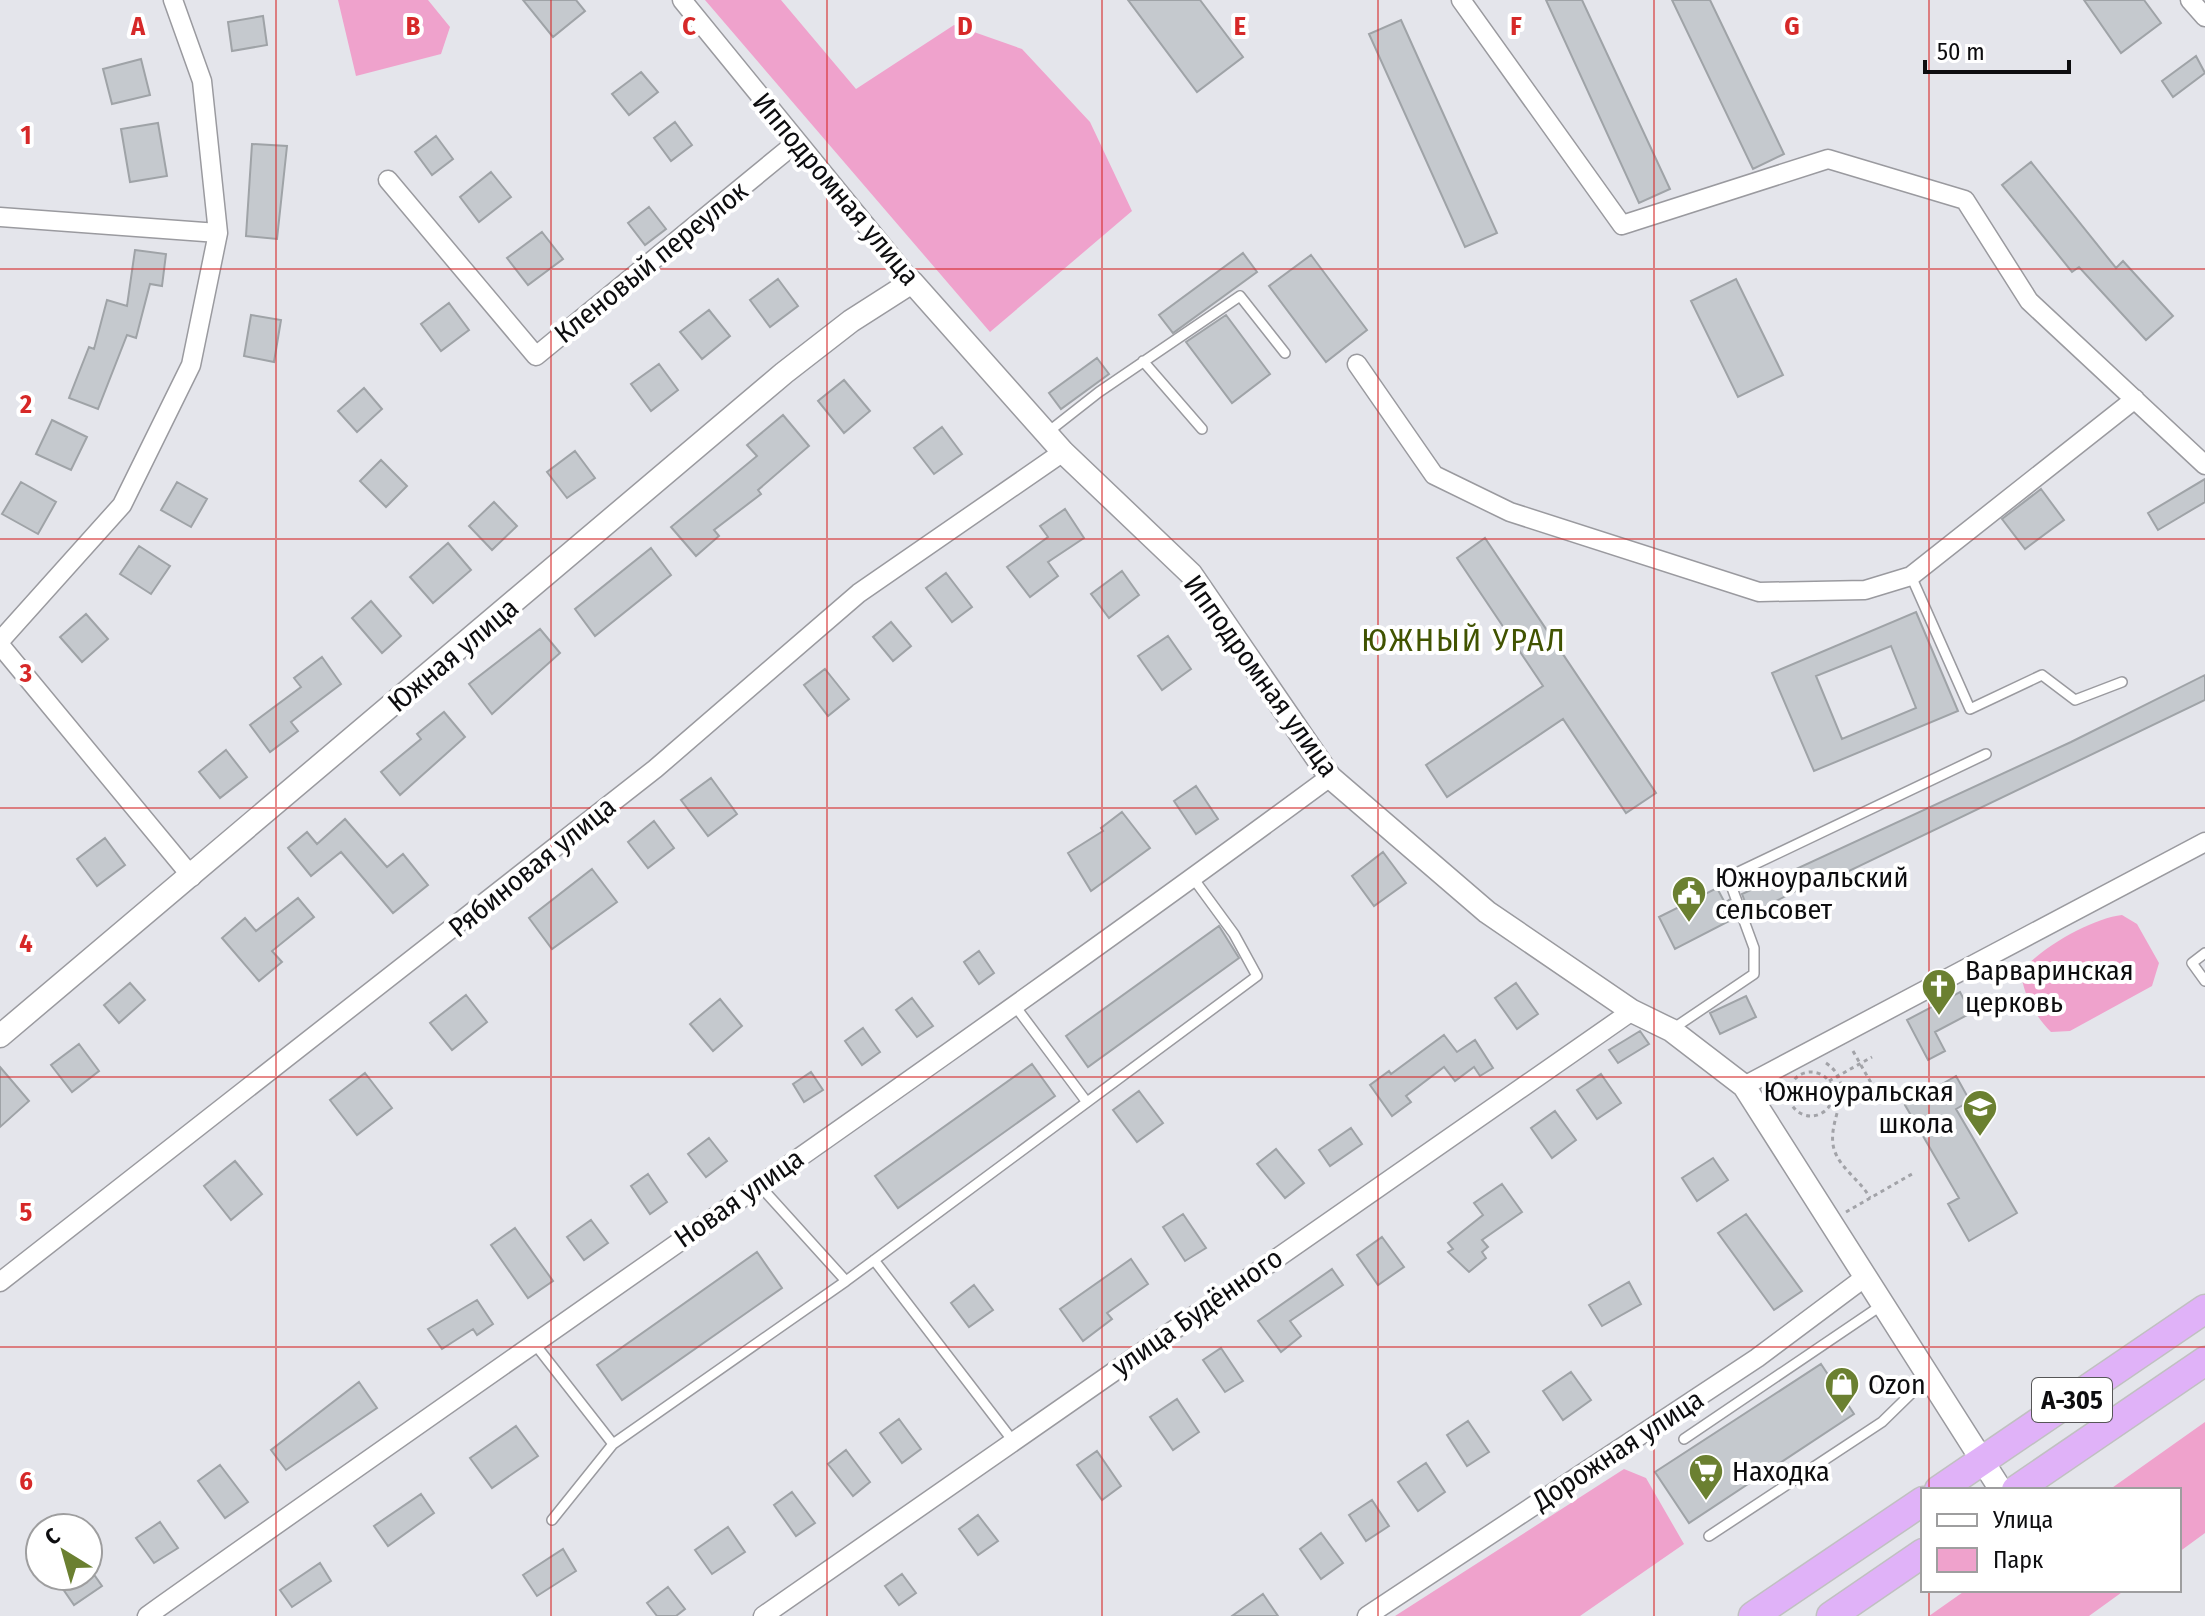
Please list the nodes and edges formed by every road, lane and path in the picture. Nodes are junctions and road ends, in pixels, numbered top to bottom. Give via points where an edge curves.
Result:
1 (173, 0) edge
2 (682, 0) edge
3 (1461, 0) edge
4 (2190, 0) edge
5 (2205, 17) edge
6 (797, 142) junction
7 (388, 180) dead end
8 (0, 217) edge
9 (218, 233) junction
10 (912, 282) junction
11 (1285, 353) dead end
12 (1143, 361) junction
13 (1357, 364) dead end
14 (2135, 399) junction
15 (1202, 429) dead end
16 (1046, 433) junction
17 (1063, 452) junction
18 (2205, 465) edge
19 (1911, 576) junction
20 (0, 643) edge
21 (2122, 682) dead end
22 (1986, 754) dead end
23 (1330, 777) junction
24 (2205, 842) edge
25 (192, 877) junction
26 (1193, 878) junction
27 (2205, 953) edge
28 (2205, 981) edge
29 (1015, 1006) junction
30 (1632, 1011) junction
31 (1671, 1030) junction
32 (1843, 1034) junction
33 (0, 1036) edge
34 (1800, 1057) junction
35 (1872, 1057) dead end
36 (1860, 1064) junction
37 (1837, 1077) junction
38 (1829, 1081) junction
39 (1744, 1086) junction
40 (1879, 1097) dead end
41 (1086, 1101) junction
42 (1912, 1174) dead end
43 (759, 1185) junction
44 (1870, 1198) junction
45 (1829, 1222) junction
46 (874, 1260) junction
47 (1864, 1278) junction
48 (846, 1281) junction
49 (0, 1282) edge
50 (1882, 1305) junction
51 (2205, 1309) edge
52 (533, 1341) junction
53 (2205, 1361) edge
54 (1927, 1378) junction
55 (1684, 1439) dead end
56 (1013, 1441) junction
57 (613, 1444) junction
58 (1982, 1461) junction
59 (1942, 1488) edge
60 (2000, 1488) edge
61 (2019, 1488) edge
62 (1921, 1502) edge
63 (552, 1520) dead end
64 (1709, 1536) dead end
65 (1921, 1554) edge
66 (147, 1616) edge
67 (763, 1616) edge
68 (1367, 1616) edge
69 (1753, 1616) edge
70 (1831, 1616) edge

1 - 9 street via 202,81
2 - 6 street, Ипподромная улица
3 - 14 street via 1622,225 1828,159 1965,200 2029,301
4 - 5 street
6 - 7 street, Кленовый переулок via 536,356
6 - 10 street, Ипподромная улица
8 - 9 street
9 - 20 street via 191,365 122,505
10 - 16 street, Ипподромная улица
10 - 25 street, Южная улица via 784,373
11 - 12 lane via 1240,296
12 - 15 lane
12 - 16 lane
13 - 19 street via 1434,475 1510,512 1759,592 1865,590
14 - 18 street
14 - 19 street
16 - 17 street, Ипподромная улица
17 - 23 street, Ипподромная улица via 1191,574
17 - 49 street, Рябиновая улица via 859,593 643,778
19 - 21 lane via 1970,709 2042,675 2075,700
20 - 25 street
22 - 31 lane via 1728,877 1754,948 1754,974
23 - 26 street, Новая улица
23 - 30 street, Ипподромная улица via 1487,912
24 - 32 street
25 - 33 street, Южная улица
26 - 29 street, Новая улица
26 - 41 lane via 1257,976
27 - 28 lane via 2192,963
29 - 41 lane
29 - 43 street, Новая улица
30 - 31 street, Ипподромная улица
30 - 56 street, улица Будённого
31 - 39 street, Ипподромная улица
32 - 34 street
32 - 36 path
34 - 37 path via 1821,1060
34 - 39 street
35 - 36 path
36 - 37 path
36 - 40 path
37 - 38 path
37 - 44 path via 1842,1103 1831,1139 1836,1155
38 - 38 path via 1817,1073 1797,1077 1789,1090 1796,1111 1810,1117 1824,1113 1832,1102
39 - 45 street, Ипподромная улица
41 - 46 lane
42 - 44 path
43 - 48 lane
43 - 52 street, Новая улица
44 - 45 path
45 - 47 street, Ипподромная улица
46 - 48 lane
46 - 56 lane
47 - 50 street, Ипподромная улица
47 - 68 street, Дорожная улица via 1757,1358
48 - 57 lane
50 - 54 street, Ипподромная улица
50 - 55 lane
51 - 58 highway, А-305
52 - 57 lane
52 - 66 street, Новая улица
53 - 61 highway, А-305
54 - 58 street, Ипподромная улица
54 - 64 lane via 1882,1422
56 - 67 street, улица Будённого
57 - 63 lane
58 - 59 highway, А-305
58 - 60 street, Ипподромная улица
62 - 69 highway
65 - 70 highway

